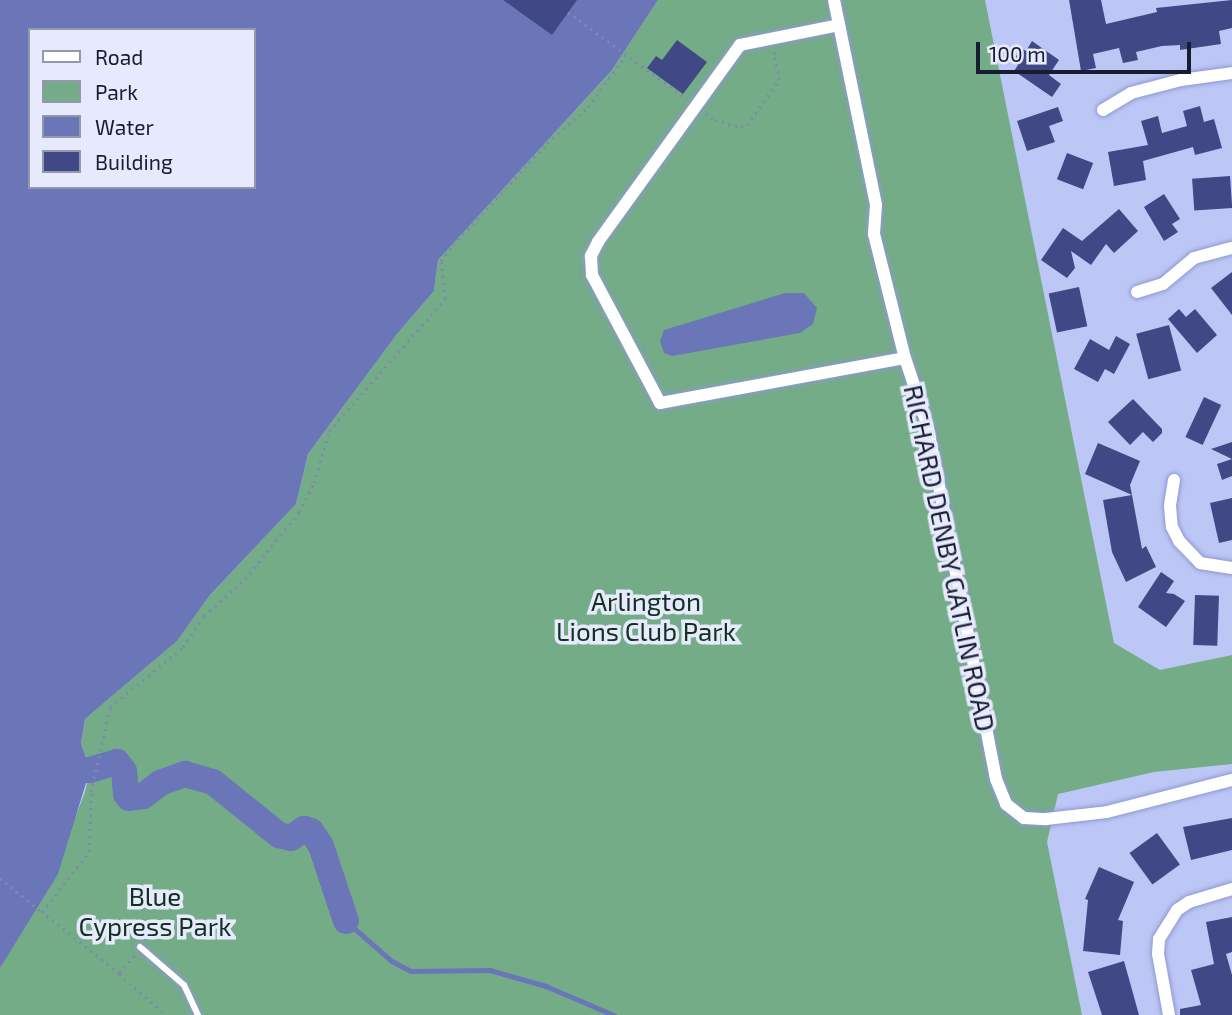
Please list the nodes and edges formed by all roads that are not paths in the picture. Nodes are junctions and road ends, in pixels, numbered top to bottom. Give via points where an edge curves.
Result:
1 (834, 0) edge
2 (839, 25) junction
3 (1232, 73) edge
4 (1102, 110) dead end
5 (1232, 248) edge
6 (1136, 292) dead end
7 (905, 358) junction
8 (1174, 480) dead end
9 (1232, 568) edge
10 (1232, 780) edge
11 (1232, 889) edge
12 (140, 948) road end
13 (198, 1015) edge
14 (1169, 1015) edge

1 - 2 street, RICHARD DENBY GATLIN ROAD
2 - 7 street, RICHARD DENBY GATLIN ROAD via 876,205 874,234
2 - 7 street via 740,45 598,242 592,275 660,403
3 - 4 street via 1131,93
5 - 6 street via 1194,258 1163,284
7 - 10 street, RICHARD DENBY GATLIN ROAD via 930,437 996,779 1006,804 1024,818 1046,819 1107,812
8 - 9 street via 1170,506 1179,541 1200,563
11 - 14 street via 1189,902 1177,910 1163,931 1158,954
12 - 13 lane via 184,985

